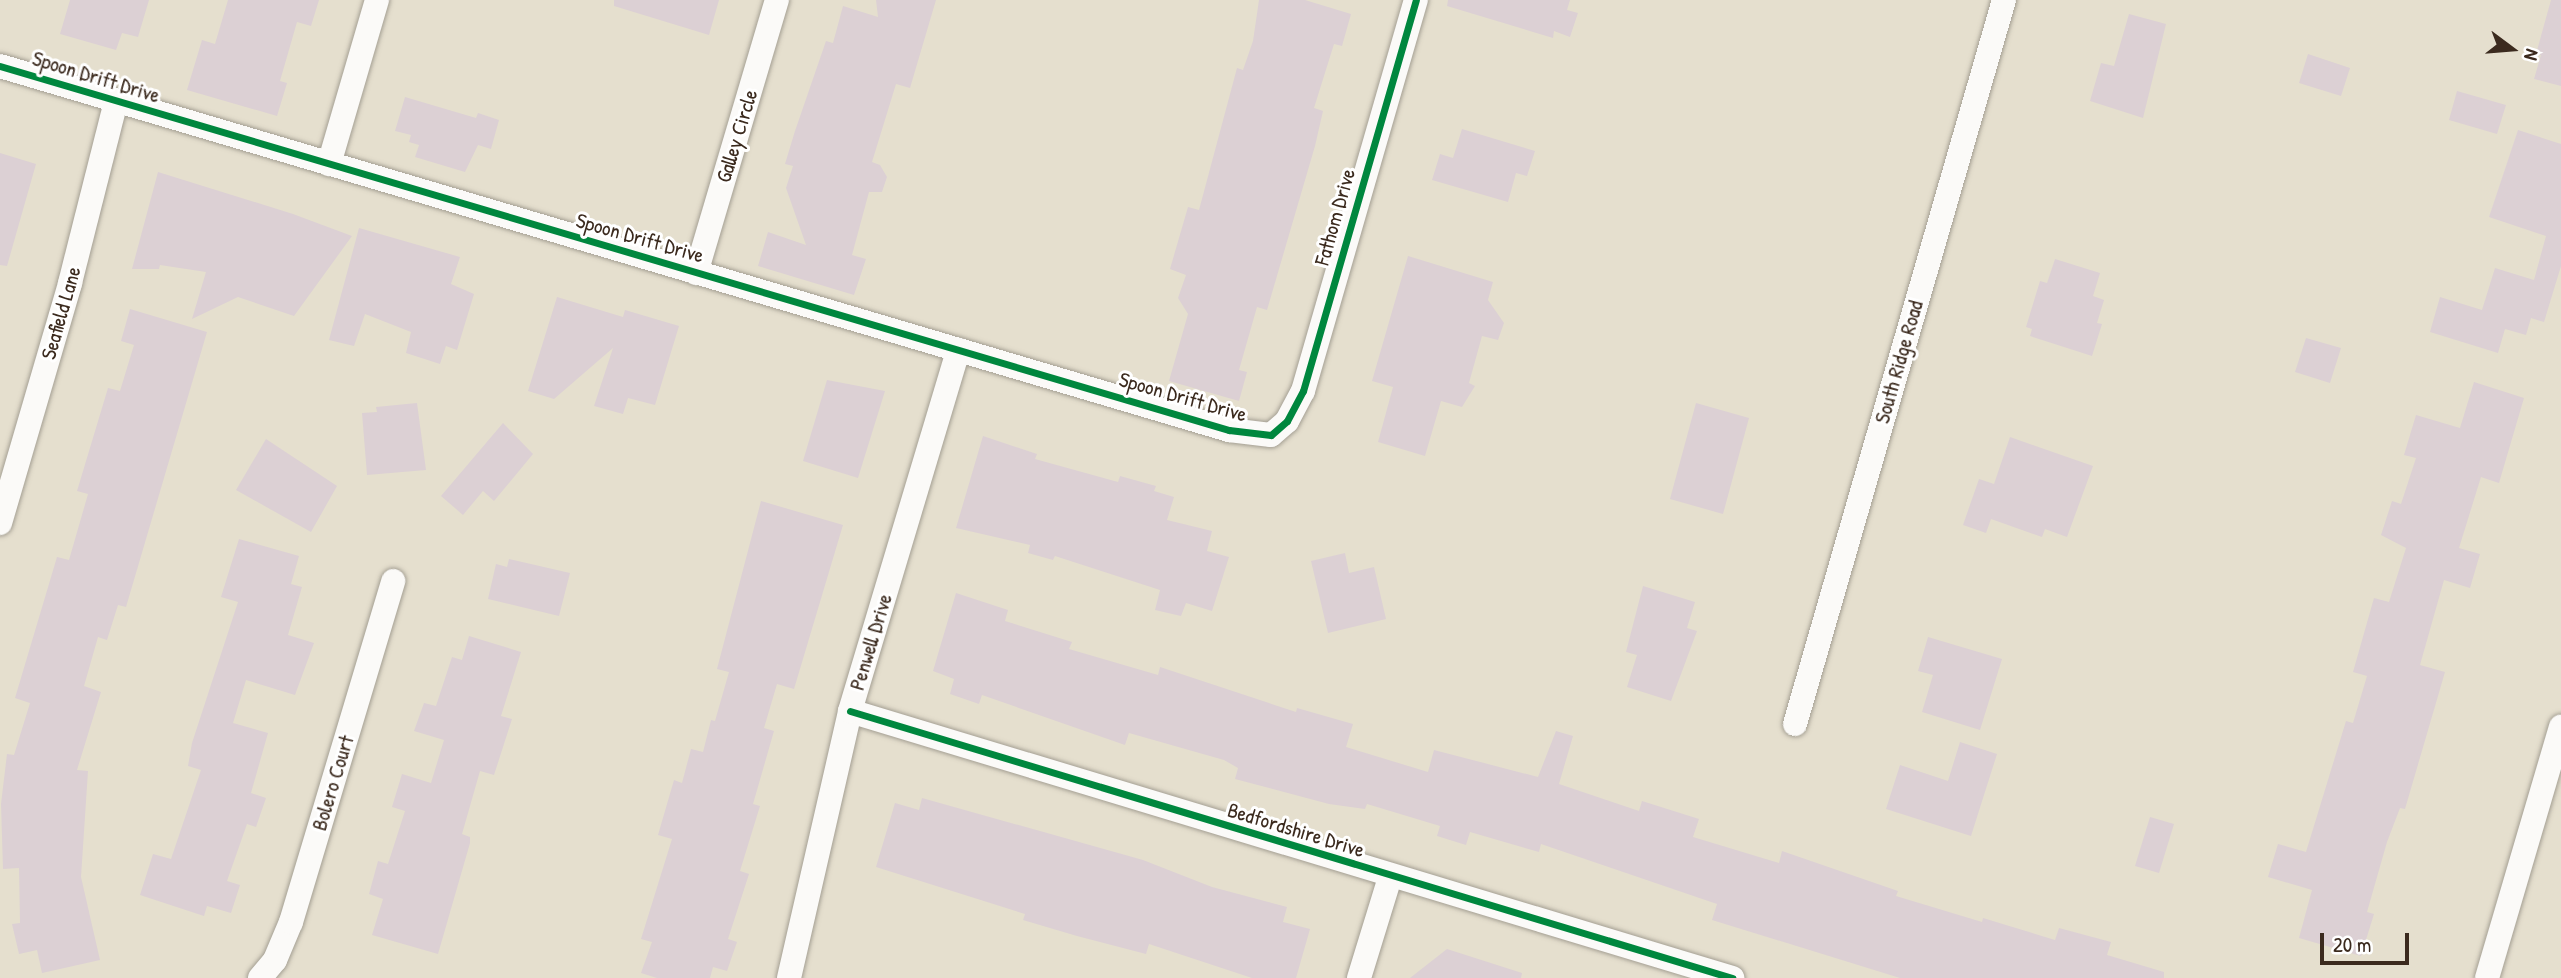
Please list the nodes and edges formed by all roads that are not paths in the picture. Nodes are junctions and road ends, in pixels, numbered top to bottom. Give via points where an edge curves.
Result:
1 (377, 0) edge
2 (777, 0) edge
3 (1416, 0) edge
4 (2004, 0) edge
5 (0, 66) edge
6 (116, 102) junction
7 (329, 164) junction
8 (696, 272) junction
9 (958, 350) junction
10 (1271, 435) joint
11 (8, 461) edge
12 (0, 523) edge
13 (393, 581) dead end
14 (850, 712) junction
15 (1795, 724) dead end
16 (2561, 727) edge
17 (1390, 877) junction
18 (260, 978) edge
19 (789, 978) edge
20 (1359, 978) edge
21 (1732, 978) edge
22 (2487, 978) edge

1 - 7 street
2 - 8 street, Galley Circle
3 - 10 street, Fathom Drive via 1303,391 1287,421
4 - 15 street, South Ridge Road
5 - 6 street, Spoon Drift Drive
6 - 7 street, Spoon Drift Drive
6 - 11 street, Seafield Lane via 71,283
7 - 8 street, Spoon Drift Drive
8 - 9 street, Spoon Drift Drive
9 - 10 street, Spoon Drift Drive via 1229,430
9 - 14 street, Penwell Drive
11 - 12 street, Seafield Lane
13 - 18 street, Bolero Court via 291,922 275,960
14 - 17 street, Bedfordshire Drive
14 - 19 street, Penwell Drive
16 - 22 street
17 - 20 street
17 - 21 street, Bedfordshire Drive

